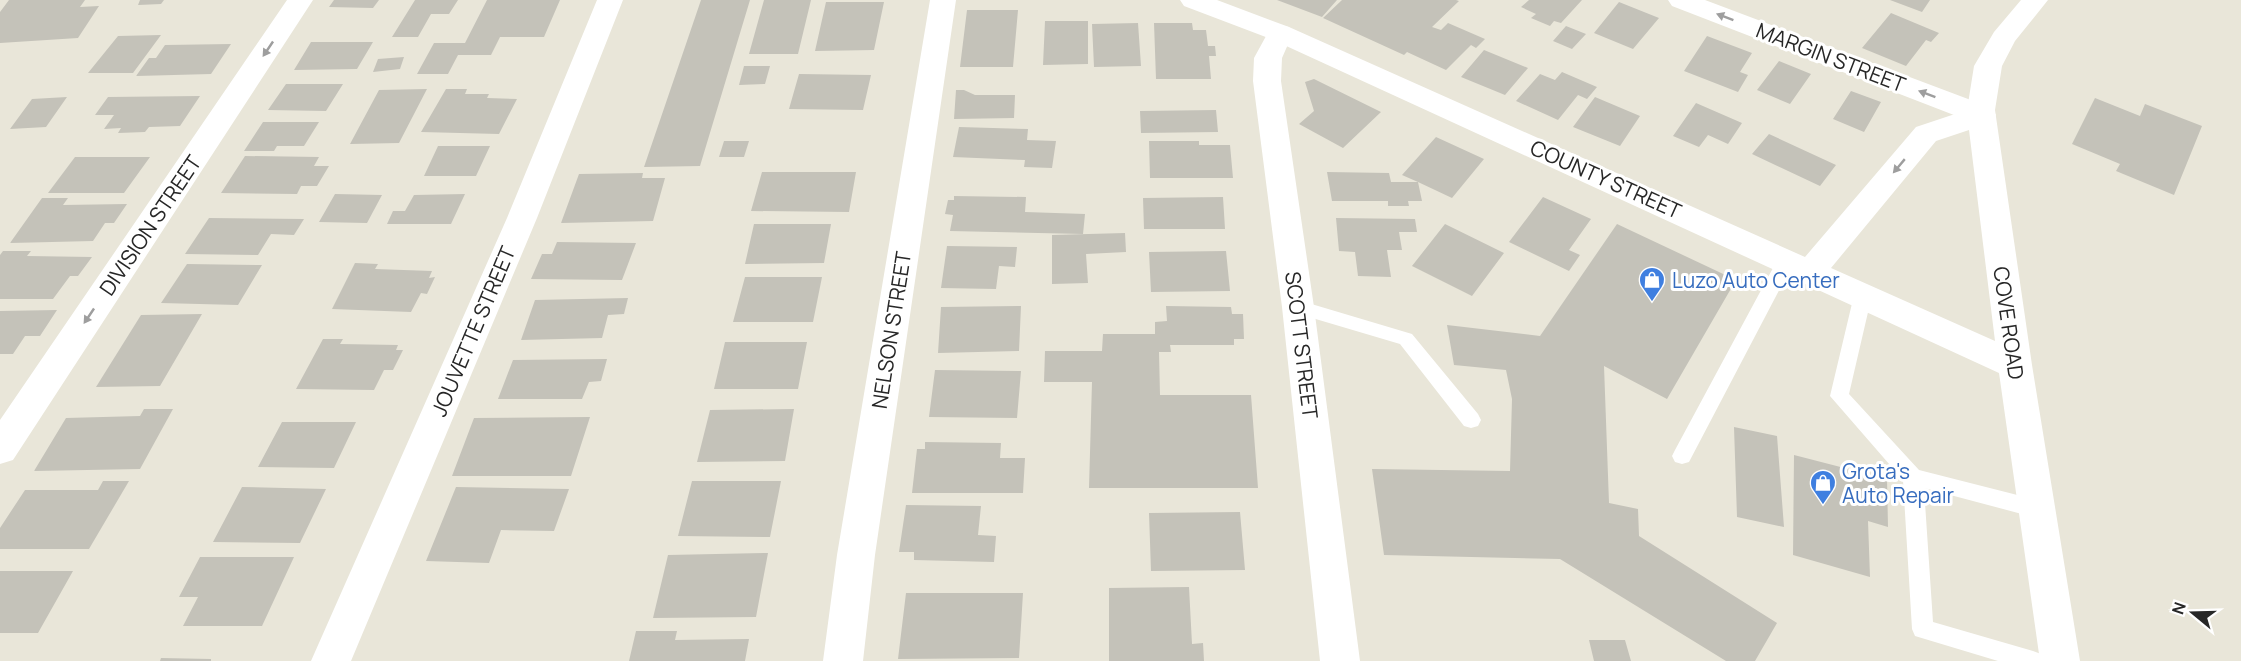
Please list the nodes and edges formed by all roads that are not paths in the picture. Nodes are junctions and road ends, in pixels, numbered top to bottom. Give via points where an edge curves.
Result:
1 (300, 0) edge
2 (610, 0) edge
3 (943, 0) edge
4 (1193, 0) edge
5 (1681, 0) edge
6 (2035, 0) edge
7 (1280, 33) junction
8 (1982, 116) junction
9 (1798, 266) junction
10 (1863, 296) junction
11 (1298, 307) junction
12 (2015, 365) junction
13 (1471, 420) dead end
14 (0, 449) edge
15 (1682, 456) dead end
16 (1913, 477) junction
17 (2037, 509) junction
18 (331, 661) edge
19 (843, 661) edge
20 (1340, 661) edge
21 (2033, 661) edge
22 (2060, 661) edge

1 -> 14 street, DIVISION STREET
2 - 18 street, JOUVETTE STREET via 522,218
3 - 19 street, NELSON STREET via 856,555
4 - 7 street, COUNTY STREET
8 -> 5 street, MARGIN STREET
6 - 8 street, COVE ROAD via 2003,38 1988,66
7 - 9 street, COUNTY STREET
7 - 11 street, SCOTT STREET via 1268,58 1267,81
8 -> 9 street via 1926,134
8 - 12 street, COVE ROAD
9 - 10 street, COUNTY STREET
9 - 15 lane
10 - 12 street, COUNTY STREET
10 - 16 lane via 1839,396
11 - 13 lane via 1406,339
11 - 20 street, SCOTT STREET
12 - 17 street, COVE ROAD
16 - 17 lane
16 - 21 lane via 1923,629
17 - 22 street, COVE ROAD

